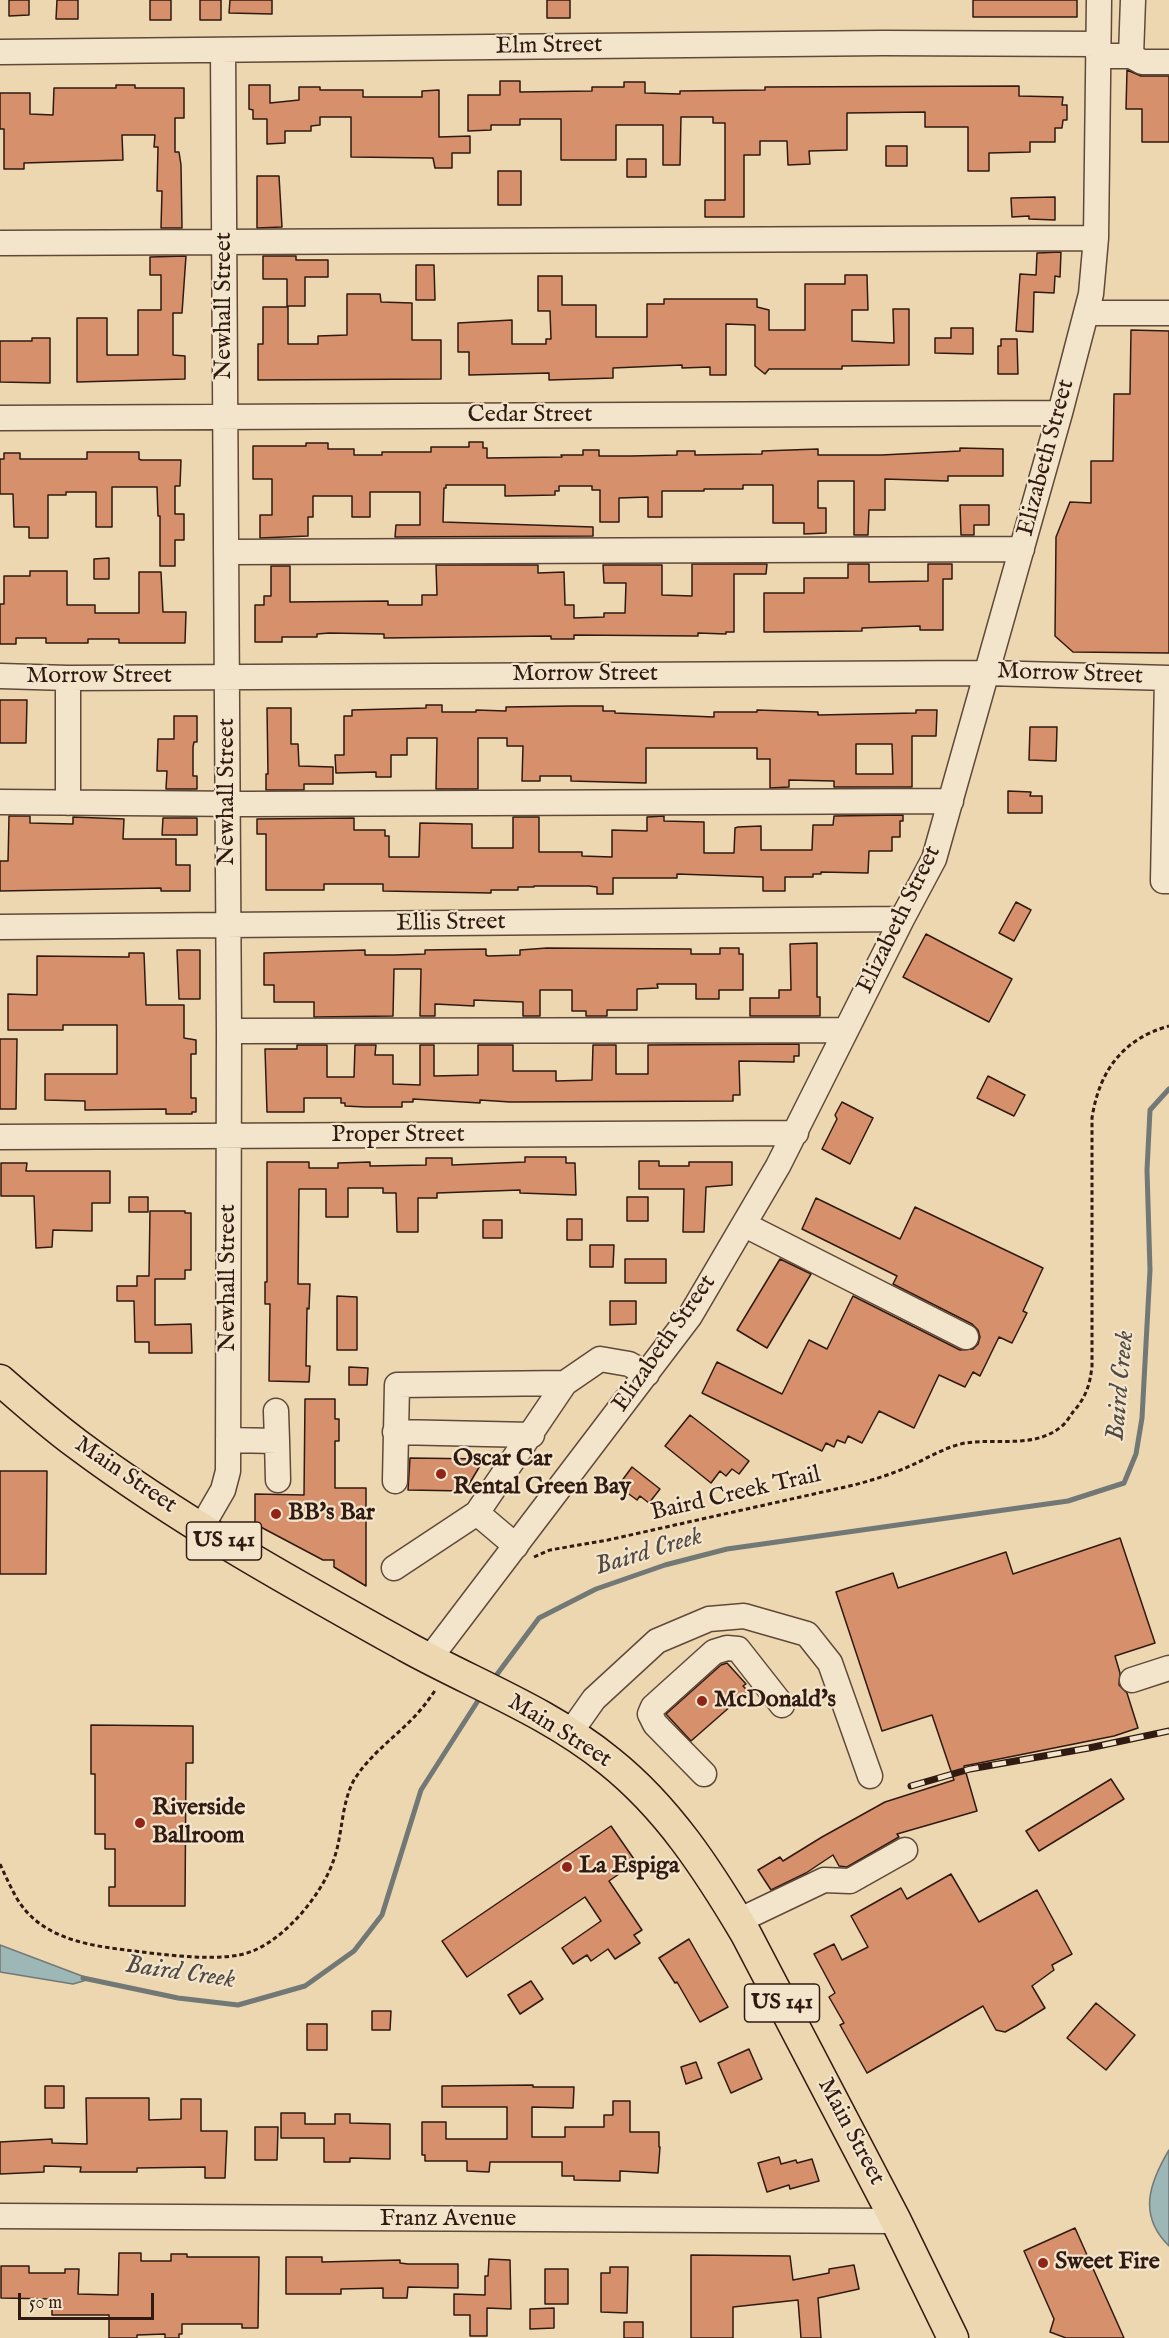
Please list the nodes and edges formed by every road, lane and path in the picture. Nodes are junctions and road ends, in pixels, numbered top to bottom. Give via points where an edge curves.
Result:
1 (1099, 0) edge
2 (1133, 0) edge
3 (223, 50) junction
4 (1098, 50) junction
5 (0, 52) edge
6 (1131, 56) junction
7 (1169, 62) edge
8 (1096, 238) junction
9 (224, 242) junction
10 (0, 243) edge
11 (1086, 313) junction
12 (1169, 313) edge
13 (1060, 412) junction
14 (225, 417) junction
15 (0, 418) edge
16 (1022, 549) junction
17 (226, 552) junction
18 (987, 673) junction
19 (0, 676) edge
20 (227, 677) junction
21 (68, 678) junction
22 (1168, 678) edge
23 (951, 801) junction
24 (0, 802) edge
25 (68, 803) junction
26 (228, 804) junction
27 (1169, 881) edge
28 (902, 919) junction
29 (228, 926) junction
30 (0, 927) edge
31 (1169, 1026) edge
32 (846, 1030) junction
33 (229, 1031) junction
34 (796, 1133) junction
35 (0, 1137) edge
36 (229, 1137) junction
37 (745, 1225) junction
38 (966, 1337) dead end
39 (647, 1374) junction
40 (0, 1380) edge
41 (566, 1383) junction
42 (276, 1411) dead end
43 (395, 1431) junction
44 (532, 1434) junction
45 (228, 1440) junction
46 (277, 1442) junction
47 (278, 1480) dead end
48 (395, 1481) dead end
49 (477, 1513) junction
50 (201, 1528) junction
51 (522, 1553) junction
52 (394, 1568) dead end
53 (448, 1667) junction
54 (1169, 1668) edge
55 (1132, 1680) dead end
56 (782, 1705) dead end
57 (570, 1733) junction
58 (704, 1774) dead end
59 (870, 1776) dead end
60 (906, 1850) dead end
61 (0, 1864) edge
62 (738, 1921) junction
63 (0, 2216) edge
64 (896, 2222) junction
65 (952, 2338) edge

1 - 4 street, Elizabeth Street
2 - 6 street
3 - 4 street, Elm Street via 883,43
3 - 5 street, Elm Street
3 - 9 street, Newhall Street
4 - 6 street, Elm Street
4 - 8 street, Elizabeth Street
6 - 7 street, Elm Street via 1142,62
8 - 9 street
8 - 11 street, Elizabeth Street
9 - 10 street
9 - 14 street, Newhall Street
11 - 12 street
11 - 13 street, Elizabeth Street
13 - 14 street, Cedar Street
13 - 16 street, Elizabeth Street
14 - 15 street, Cedar Street
14 - 17 street, Newhall Street
16 - 17 street
16 - 18 street, Elizabeth Street
17 - 20 street, Newhall Street
18 - 20 street, Morrow Street
18 - 22 street, Morrow Street
18 - 23 street, Elizabeth Street
19 - 21 street, Morrow Street
20 - 21 street, Morrow Street
20 - 26 street, Newhall Street
21 - 25 street
22 - 27 street via 1163,881
23 - 26 street
23 - 28 street, Elizabeth Street via 934,859
24 - 25 street
25 - 26 street
26 - 29 street, Newhall Street
28 - 29 street, Ellis Street
28 - 32 street, Elizabeth Street
29 - 30 street, Ellis Street
29 - 33 street, Newhall Street
31 - 51 path, Baird Creek Trail via 1135,1041 1118,1057 1100,1083 1095,1100 1092,1366 1084,1400 1064,1425 1034,1440 965,1443 854,1485 608,1540
32 - 33 street
32 - 34 street, Elizabeth Street
33 - 36 street, Newhall Street
34 - 36 street, Proper Street
34 - 37 street, Elizabeth Street
35 - 36 street, Proper Street
36 - 45 street, Newhall Street
37 - 38 street
37 - 39 street, Elizabeth Street via 690,1316
39 - 41 street via 628,1364 600,1359
39 - 51 street, Elizabeth Street
40 - 50 main road, Main Street / US 141 via 78,1445
41 - 43 street via 397,1385
41 - 44 street
42 - 46 street
43 - 44 street
43 - 48 street
44 - 49 street
45 - 46 street
45 - 50 street, Newhall Street via 227,1480
46 - 47 street
49 - 51 street
49 - 52 street
50 - 53 main road, Main Street / US 141
51 - 53 street, Elizabeth Street
53 - 57 main road, Main Street / US 141
53 - 61 path via 424,1707 372,1756 354,1781 335,1857 315,1899 281,1933 241,1955 134,1951 70,1939 46,1928 26,1911
54 - 55 street
56 - 58 street via 738,1649 714,1652 650,1714
57 - 59 street via 594,1699 657,1641 709,1619 744,1616 807,1634 830,1663
57 - 62 main road, Main Street / US 141 via 610,1761 659,1809 689,1844
60 - 62 street via 850,1881 824,1880
62 - 64 main road, Main Street / US 141
63 - 64 street, Franz Avenue
64 - 65 main road, Main Street / US 141

